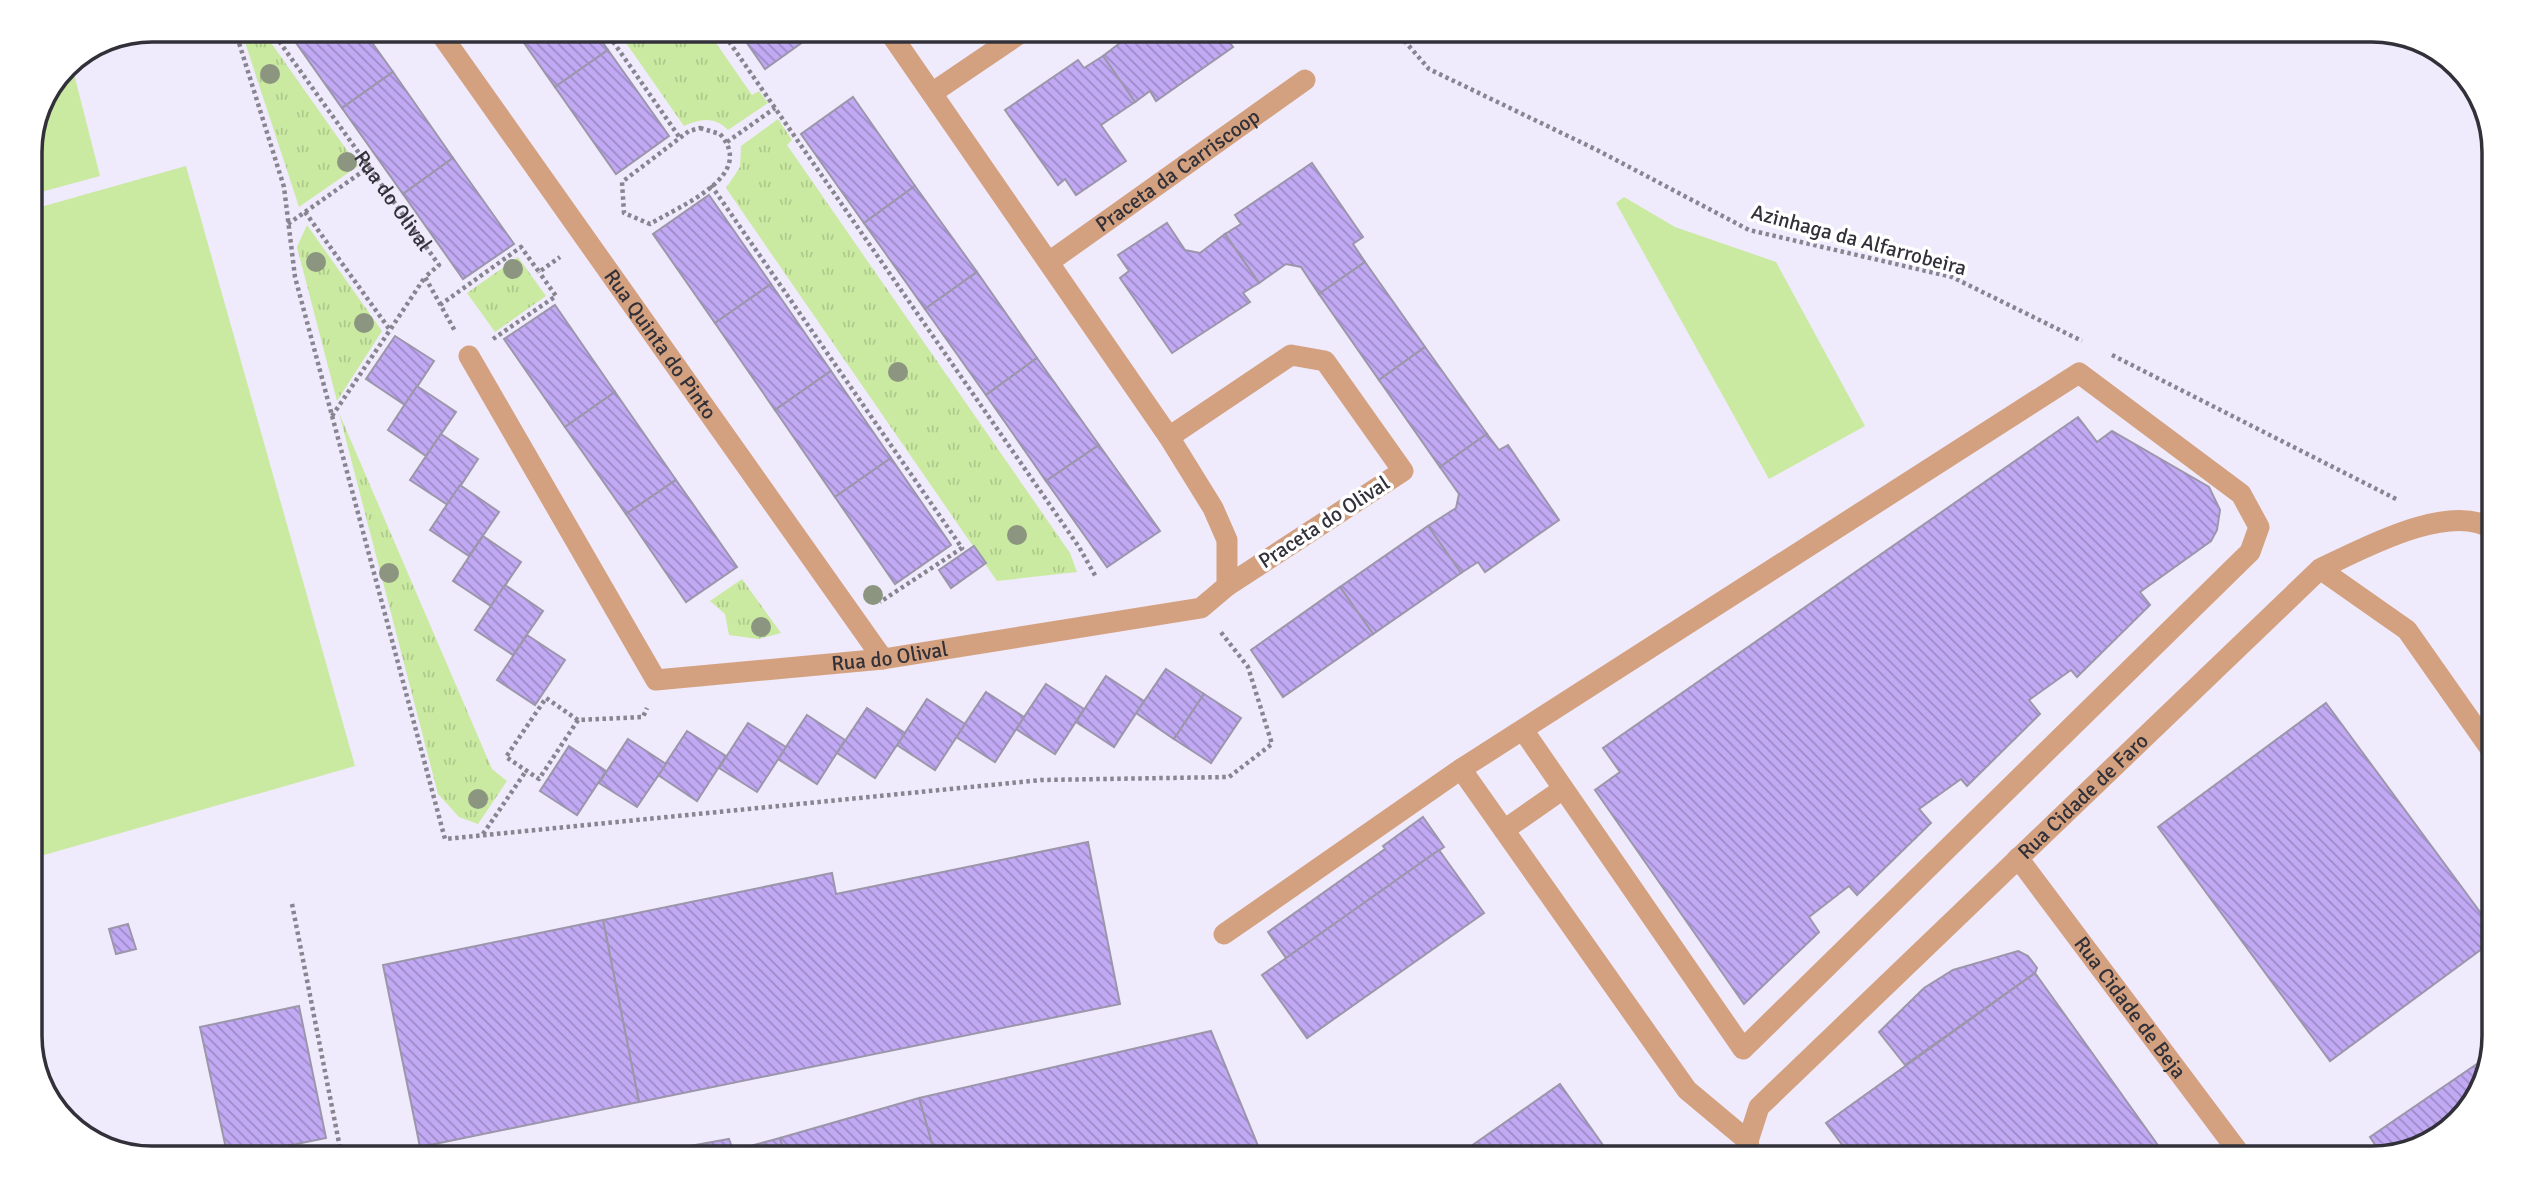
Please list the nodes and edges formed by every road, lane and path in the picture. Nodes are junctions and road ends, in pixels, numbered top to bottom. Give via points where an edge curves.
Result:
1 (280, 42) edge
2 (446, 42) edge
3 (613, 42) edge
4 (729, 42) edge
5 (896, 42) edge
6 (1007, 42) edge
7 (1405, 42) edge
8 (1305, 80) dead end
9 (932, 93) junction
10 (775, 108) junction
11 (680, 138) junction
12 (727, 142) junction
13 (369, 167) junction
14 (711, 186) junction
15 (305, 212) junction
16 (287, 225) dead end
17 (585, 239) junction
18 (1049, 262) junction
19 (539, 272) junction
20 (425, 277) junction
21 (440, 305) junction
22 (390, 330) junction
23 (2091, 345) dead end
24 (2103, 351) dead end
25 (469, 356) junction
26 (332, 417) dead end
27 (1169, 437) junction
28 (2439, 521) junction
29 (2482, 525) edge
30 (2320, 569) junction
31 (1096, 578) dead end
32 (1227, 586) junction
33 (855, 620) junction
34 (883, 659) junction
35 (656, 680) junction
36 (578, 720) junction
37 (1523, 730) junction
38 (2482, 737) edge
39 (1461, 769) junction
40 (526, 771) junction
41 (1563, 789) junction
42 (1504, 830) junction
43 (482, 835) dead end
44 (2018, 858) junction
45 (292, 904) dead end
46 (1224, 934) dead end
47 (340, 1146) edge
48 (1746, 1146) edge
49 (1751, 1146) edge
50 (2234, 1146) edge

1 - 13 path, Rua do Olival
2 - 17 street, Rua Quinta do Pinto
3 - 11 path
4 - 10 path
5 - 9 street
6 - 9 street
7 - 23 path, Azinhaga da Alfarrobeira via 1429,69 1749,230 1952,277
8 - 18 street, Praceta da Carriscoop
9 - 18 street
10 - 12 path
10 - 31 path
11 - 12 path via 689,131 710,129
11 - 14 path via 622,182 624,213 650,224
12 - 14 path via 732,163
13 - 15 path
13 - 20 path, Rua do Olival via 439,265
14 - 33 path via 962,548
15 - 16 path
15 - 22 path
17 - 19 path
17 - 33 street, Rua Quinta do Pinto
18 - 27 street
19 - 21 path via 521,247
19 - 25 path via 556,296
20 - 21 path, Rua do Olival
20 - 22 path
21 - 25 path, Rua do Olival
22 - 26 path
24 - 28 path
25 - 35 street
27 - 32 street via 1213,508 1227,540
27 - 32 street, Praceta do Olival via 1291,355 1325,361 1403,471
28 - 29 street, Rua Cidade de Faro
28 - 30 street, Rua Cidade de Faro via 2385,538
30 - 38 street via 2407,630
30 - 44 street, Rua Cidade de Faro
32 - 34 street, Rua do Olival via 1201,608
33 - 34 street, Rua Quinta do Pinto
34 - 35 street, Rua do Olival
35 - 36 path via 643,717
36 - 40 path via 538,779
36 - 40 path via 545,698 506,757
37 - 39 street
37 - 41 street
37 - 41 street via 2080,373 2241,494 2259,527 2250,552 1743,1049
39 - 42 street
39 - 46 street
40 - 43 path
41 - 42 street
42 - 48 street via 1687,1090
44 - 49 street, Rua Cidade de Faro via 1759,1107
44 - 50 street, Rua Cidade de Beja
45 - 47 path

